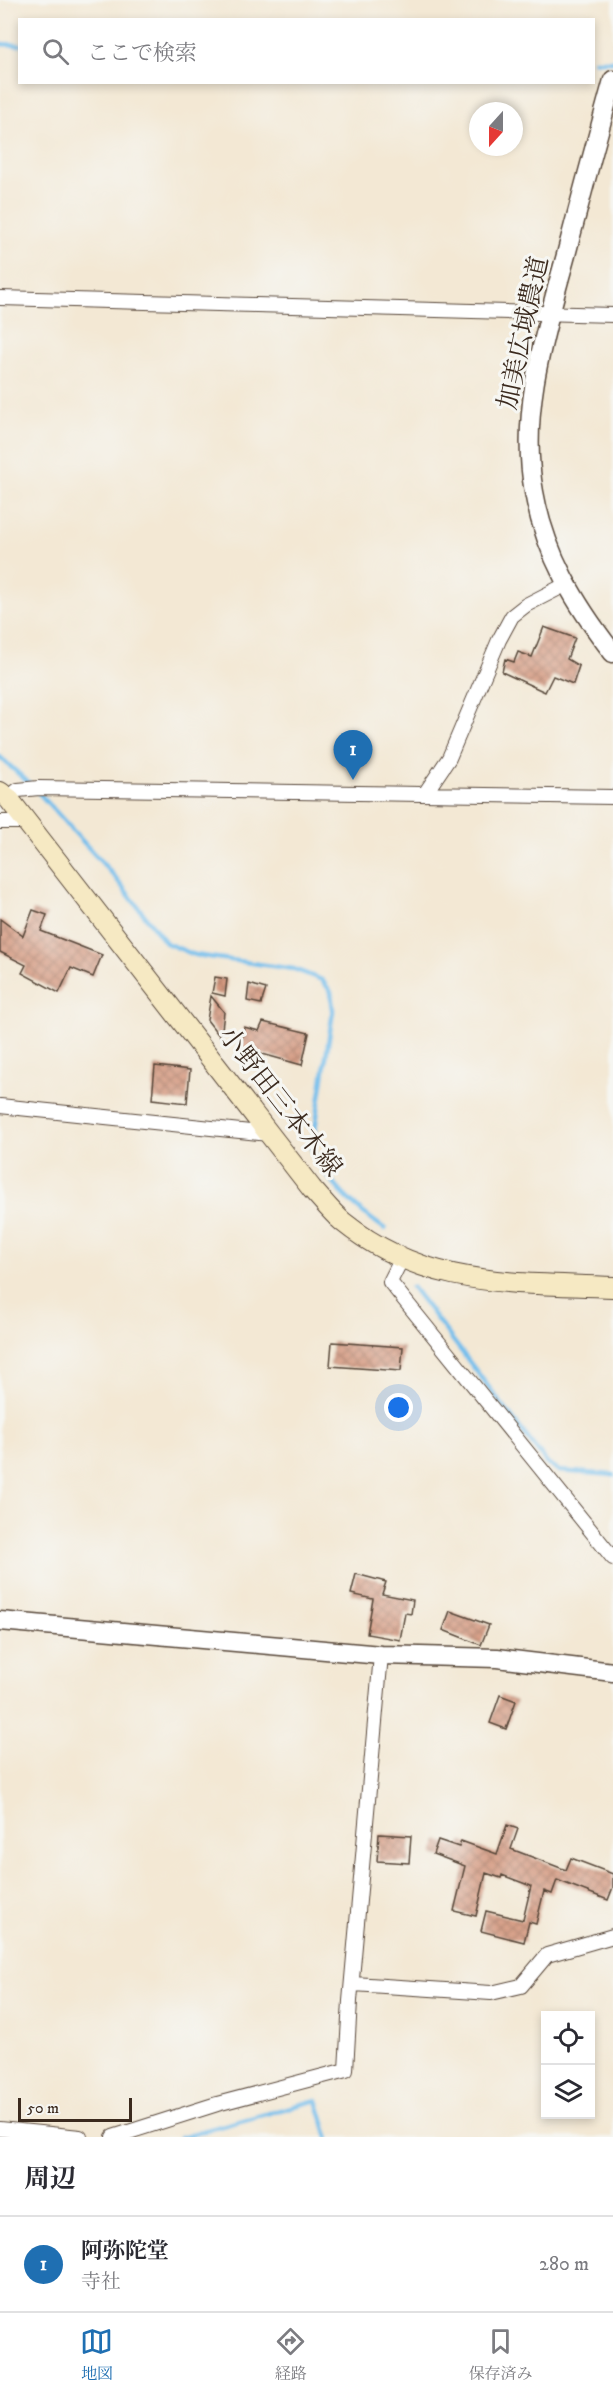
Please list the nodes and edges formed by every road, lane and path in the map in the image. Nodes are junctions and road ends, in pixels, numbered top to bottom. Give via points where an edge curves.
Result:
1 (613, 80) edge
2 (0, 298) edge
3 (550, 313) junction
4 (613, 315) edge
5 (567, 584) junction
6 (613, 653) edge
7 (426, 792) junction
8 (4, 795) edge
9 (613, 797) edge
10 (0, 822) edge
11 (27, 822) junction
12 (0, 1106) edge
13 (269, 1134) junction
14 (402, 1258) junction
15 (613, 1287) edge
16 (613, 1558) edge
17 (0, 1621) edge
18 (381, 1655) junction
19 (613, 1672) edge
20 (613, 1936) edge
21 (354, 1984) junction
22 (0, 2129) edge
23 (80, 2137) edge
24 (113, 2137) edge

1 - 3 street, 加美広域農道
2 - 3 street
3 - 4 street
3 - 5 street, 加美広域農道 via 534,378 530,431 534,491 548,545
5 - 6 street, 加美広域農道 via 575,603
5 - 7 street via 512,616 448,758
7 - 8 street via 39,788
7 - 9 street
8 - 11 main road, 小野田三本木線
10 - 11 street
11 - 13 main road, 小野田三本木線
12 - 13 street
13 - 14 main road, 小野田三本木線 via 342,1222
14 - 15 main road, 小野田三本木線 via 437,1272 475,1280
14 - 16 street via 390,1282
17 - 18 street
18 - 19 street via 497,1658
18 - 21 street
20 - 21 street via 547,1955 521,1986 491,1993
21 - 24 street via 346,2070
22 - 23 street

